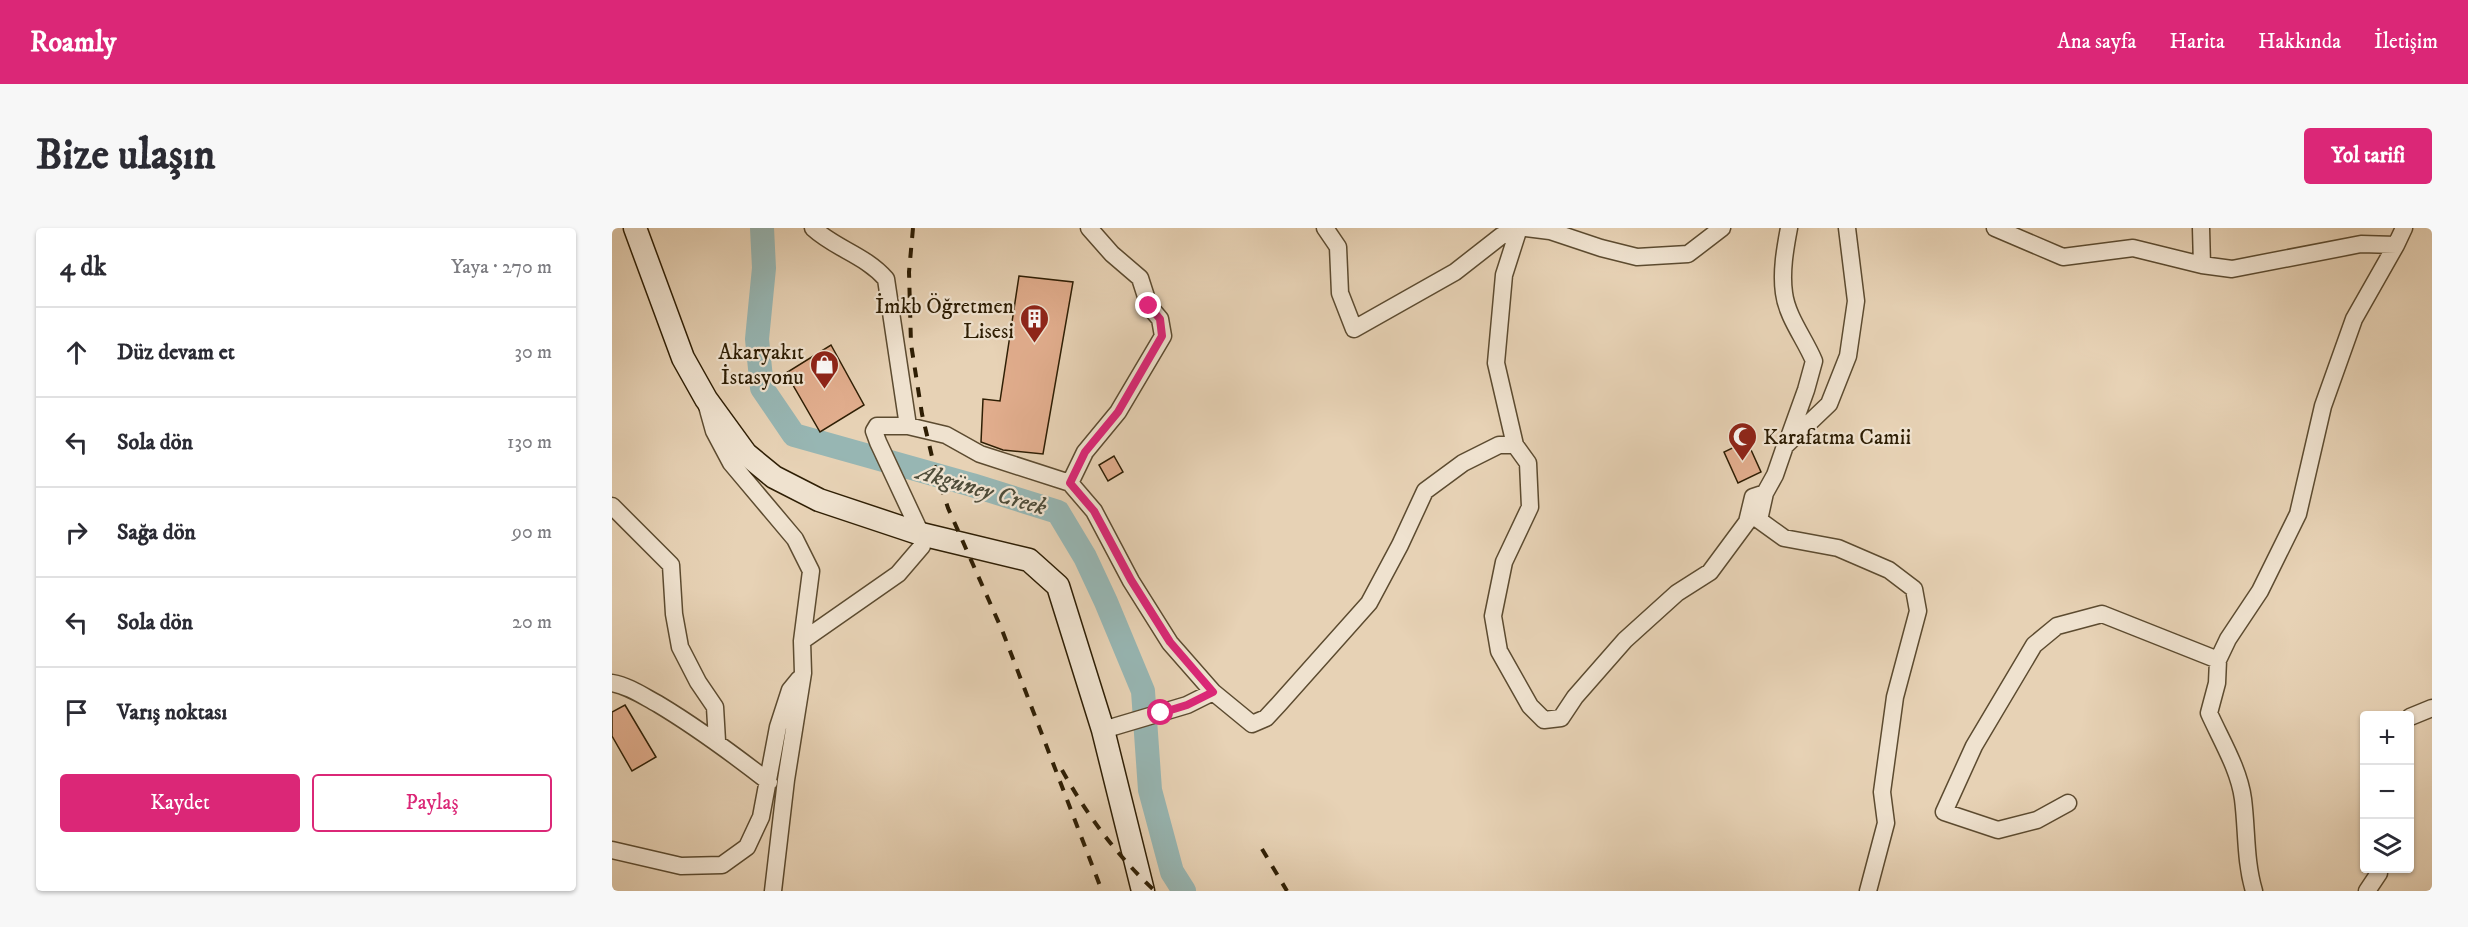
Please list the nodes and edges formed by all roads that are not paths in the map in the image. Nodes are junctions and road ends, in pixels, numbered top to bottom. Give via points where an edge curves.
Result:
1 (635, 228) edge
2 (813, 228) edge
3 (1089, 228) edge
4 (1325, 228) edge
5 (1518, 228) edge
6 (1526, 228) edge
7 (1722, 228) edge
8 (1789, 228) edge
9 (1847, 228) edge
10 (1995, 228) edge
11 (2202, 228) edge
12 (2404, 228) edge
13 (2396, 245) junction
14 (2202, 265) junction
15 (706, 399) junction
16 (908, 426) junction
17 (1515, 445) junction
18 (1785, 446) junction
19 (1070, 483) junction
20 (1766, 493) junction
21 (612, 506) edge
22 (921, 534) junction
23 (802, 641) junction
24 (2218, 660) junction
25 (803, 673) junction
26 (612, 683) edge
27 (1213, 692) junction
28 (2432, 708) edge
29 (2414, 715) edge
30 (1103, 730) junction
31 (717, 741) junction
32 (769, 782) junction
33 (2068, 803) dead end
34 (612, 850) edge
35 (2379, 873) edge
36 (772, 891) edge
37 (1143, 891) edge
38 (1868, 891) edge
39 (2254, 891) edge
40 (2367, 891) edge

1 - 15 street via 683,358
2 - 16 street via 827,241 876,268 886,279
3 - 19 street via 1112,255 1140,278 1149,306 1160,319 1162,336 1118,412 1085,452
4 - 5 street via 1338,247 1340,294 1354,329 1455,272 1501,236
5 - 17 street via 1504,275 1496,363
6 - 7 street via 1550,231 1637,257 1688,254
8 - 18 street via 1784,293 1814,361
9 - 18 street via 1856,301 1848,356 1829,404
10 - 14 street via 2063,257 2133,248
11 - 14 street
12 - 13 street
13 - 14 street via 2361,244 2232,269
13 - 24 street via 2354,319 2323,406 2298,514 2260,591
15 - 22 street via 746,454 774,477 819,500
15 - 23 street via 714,432 731,463 795,539 811,571
16 - 19 street via 946,435 981,454
16 - 22 street via 878,426 874,431
17 - 20 street via 1528,463 1530,507 1504,562 1492,616 1499,651 1530,706 1544,720 1560,718 1625,640 1677,593 1710,572 1747,522 1753,497
17 - 27 street via 1498,445 1463,463 1425,490 1369,603 1266,718 1252,724
18 - 20 street
19 - 27 street via 1094,511 1170,642
20 - 38 street via 1759,520 1784,538 1838,548 1889,570 1914,589 1918,611 1895,697 1882,792 1887,823
21 - 31 street via 671,565 680,647 715,707
22 - 23 street via 922,546 898,574
22 - 30 street via 1029,560 1058,586
23 - 25 street
24 - 33 street via 2102,614 2057,626 2034,645 1974,746 1944,812 1998,830 2037,820
24 - 39 street via 2209,713 2243,797 2248,873
25 - 32 street via 790,690 778,727
25 - 36 street
26 - 31 street via 626,686
27 - 30 street via 1187,705
28 - 29 street
30 - 37 street
31 - 32 street
32 - 34 street via 761,817 747,847 722,865 681,866
35 - 40 street

